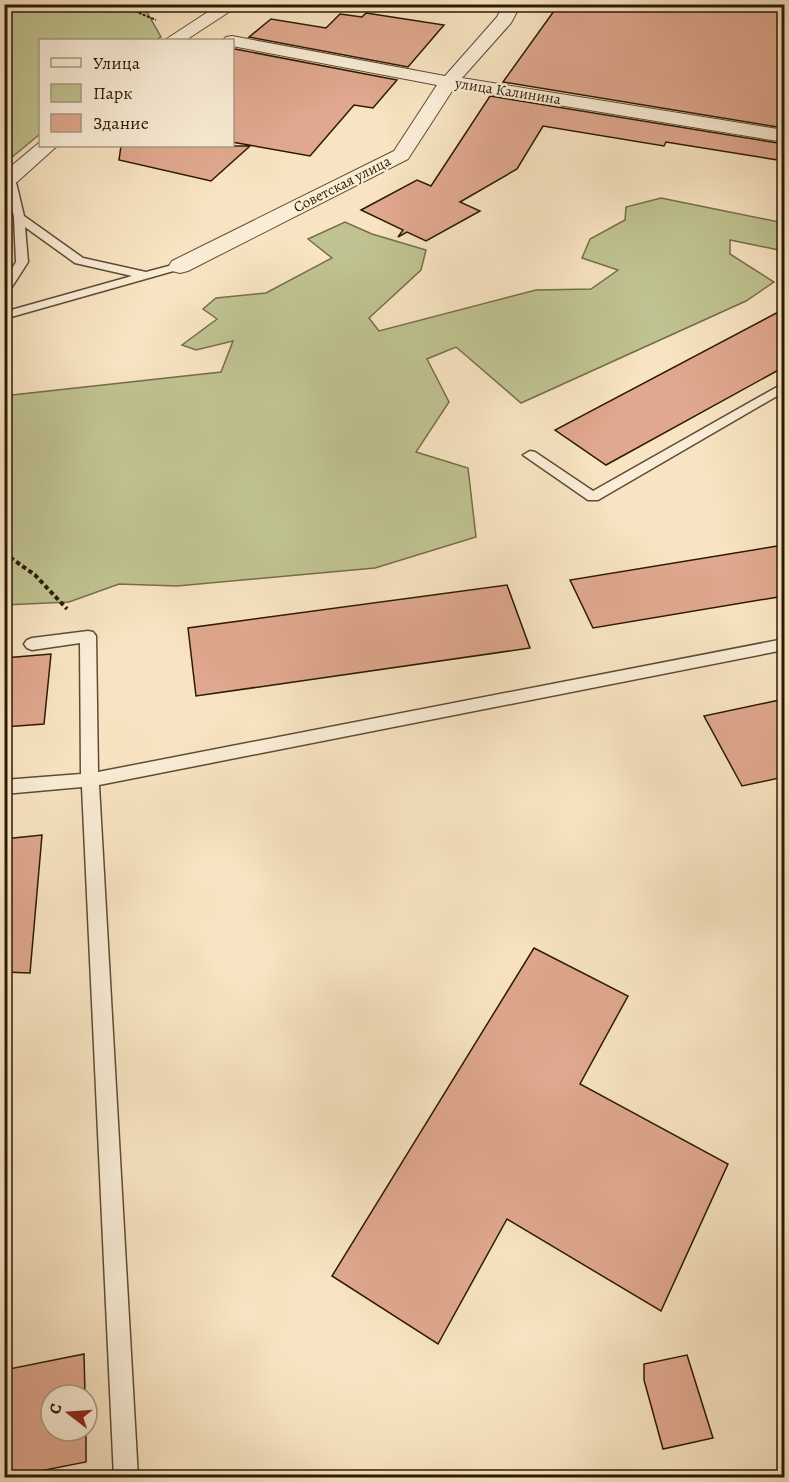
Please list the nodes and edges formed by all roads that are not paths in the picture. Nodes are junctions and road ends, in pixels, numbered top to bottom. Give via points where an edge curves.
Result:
1 (233, 4) edge
2 (513, 4) edge
3 (180, 36) edge
4 (223, 39) edge
5 (234, 41) edge
6 (449, 82) junction
7 (784, 136) edge
8 (46, 147) edge
9 (10, 178) joint
10 (19, 218) junction
11 (180, 266) joint
12 (145, 276) junction
13 (4, 291) edge
14 (4, 316) edge
15 (784, 387) edge
16 (530, 455) dead end
17 (32, 644) dead end
18 (784, 645) edge
19 (90, 780) junction
20 (4, 787) edge
21 (126, 1478) edge

1 - 3 street
2 - 6 street, Советская улица
3 - 4 street, улица Калинина
5 - 6 street, улица Калинина
6 - 7 street, улица Калинина
6 - 11 street, Советская улица via 400,155
8 - 9 street
9 - 10 lane
10 - 12 lane via 79,261
10 - 13 lane via 22,262
11 - 12 lane
12 - 14 lane
15 - 16 lane via 592,497
17 - 19 lane via 88,636
18 - 19 lane
19 - 20 lane
19 - 21 lane

